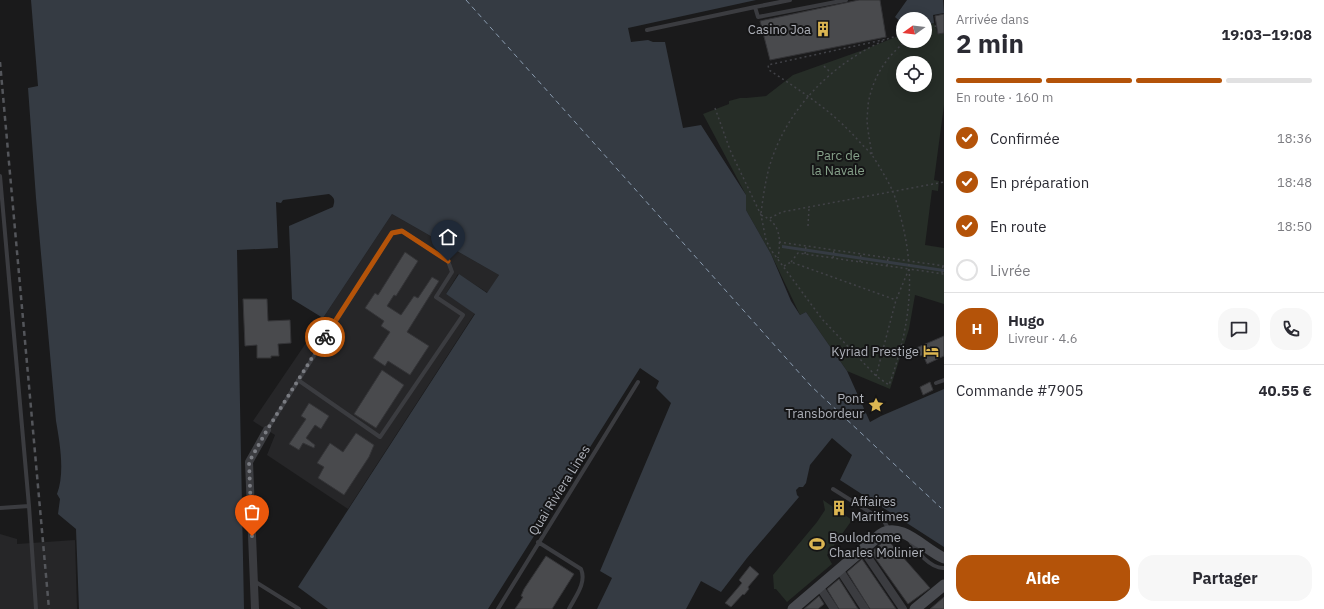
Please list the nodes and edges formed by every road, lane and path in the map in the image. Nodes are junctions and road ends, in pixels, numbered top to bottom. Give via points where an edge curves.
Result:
1 (790, 0) edge
2 (846, 0) edge
3 (755, 7) junction
4 (936, 26) dead end
5 (932, 27) edge
6 (647, 30) dead end
7 (896, 36) edge
8 (887, 39) junction
9 (897, 48) edge
10 (824, 66) dead end
11 (831, 73) junction
12 (808, 96) junction
13 (715, 108) dead end
14 (872, 155) junction
15 (0, 176) edge
16 (943, 182) edge
17 (893, 192) junction
18 (809, 208) junction
19 (761, 215) junction
20 (770, 218) junction
21 (808, 226) dead end
22 (779, 242) junction
23 (806, 246) junction
24 (834, 250) junction
25 (805, 254) junction
26 (861, 254) junction
27 (778, 258) junction
28 (833, 258) junction
29 (888, 258) junction
30 (909, 261) junction
31 (791, 262) junction
32 (860, 262) junction
33 (784, 266) junction
34 (887, 266) junction
35 (944, 266) edge
36 (909, 268) junction
37 (943, 274) edge
38 (896, 300) junction
39 (901, 346) junction
40 (882, 355) junction
41 (876, 376) junction
42 (298, 380) junction
43 (944, 380) edge
44 (638, 382) dead end
45 (936, 383) dead end
46 (267, 430) joint
47 (833, 489) dead end
48 (29, 506) junction
49 (0, 508) edge
50 (941, 508) dead end
51 (944, 509) edge
52 (889, 530) junction
53 (907, 535) junction
54 (538, 542) junction
55 (863, 550) junction
56 (944, 558) edge
57 (944, 568) edge
58 (839, 569) junction
59 (254, 581) junction
60 (944, 585) edge
61 (819, 586) junction
62 (795, 608) edge
63 (36, 609) edge
64 (255, 609) edge
65 (298, 609) edge
66 (498, 609) edge
67 (569, 609) edge
68 (834, 609) edge
69 (865, 609) edge
70 (903, 609) edge
71 (916, 609) edge

1 - 3 lane
2 - 3 lane via 758,17
3 - 6 lane
4 - 5 path
7 - 8 path
8 - 11 path via 866,49
8 - 12 path via 768,65 770,70
9 - 14 path via 881,68 870,94 867,119
10 - 11 path
11 - 12 path
12 - 14 path via 842,122
12 - 19 path via 787,126 771,162
13 - 19 path via 730,150
14 - 17 path
15 - 48 lane
16 - 17 path
17 - 18 path
17 - 30 path
18 - 20 path via 782,212
18 - 21 path
19 - 20 path
19 - 27 path via 766,240
20 - 22 path via 776,225
22 - 23 path
22 - 27 path
23 - 24 path
23 - 25 path
24 - 26 path
24 - 28 path
25 - 28 path
25 - 31 path via 798,253
26 - 29 path
26 - 32 path
27 - 33 path
28 - 32 path
29 - 30 path
29 - 34 path
30 - 35 path
30 - 36 path
31 - 33 path
31 - 38 path
32 - 34 path
33 - 41 path via 822,319
34 - 36 path
35 - 37 path
36 - 37 path
36 - 38 path
36 - 39 path via 910,298
38 - 40 path
39 - 40 path
39 - 41 path via 889,385
40 - 41 path
42 - 42 lane via 380,437 463,315 436,297 452,272 448,261 402,231 392,233
42 - 46 lane
43 - 45 lane
44 - 54 lane, Quai Riviera Lines
46 - 59 street via 249,462
47 - 52 lane via 884,521
48 - 49 lane
48 - 63 lane
50 - 51 path
52 - 53 main road
52 - 55 main road
53 - 56 main road
53 - 57 lane via 918,554 936,567
54 - 66 lane, Quai Riviera Lines
54 - 67 lane via 581,569 583,582
55 - 58 main road
55 - 70 street
58 - 61 main road
58 - 69 street
59 - 64 street
59 - 65 lane
60 - 71 main road
61 - 62 main road
61 - 68 street

